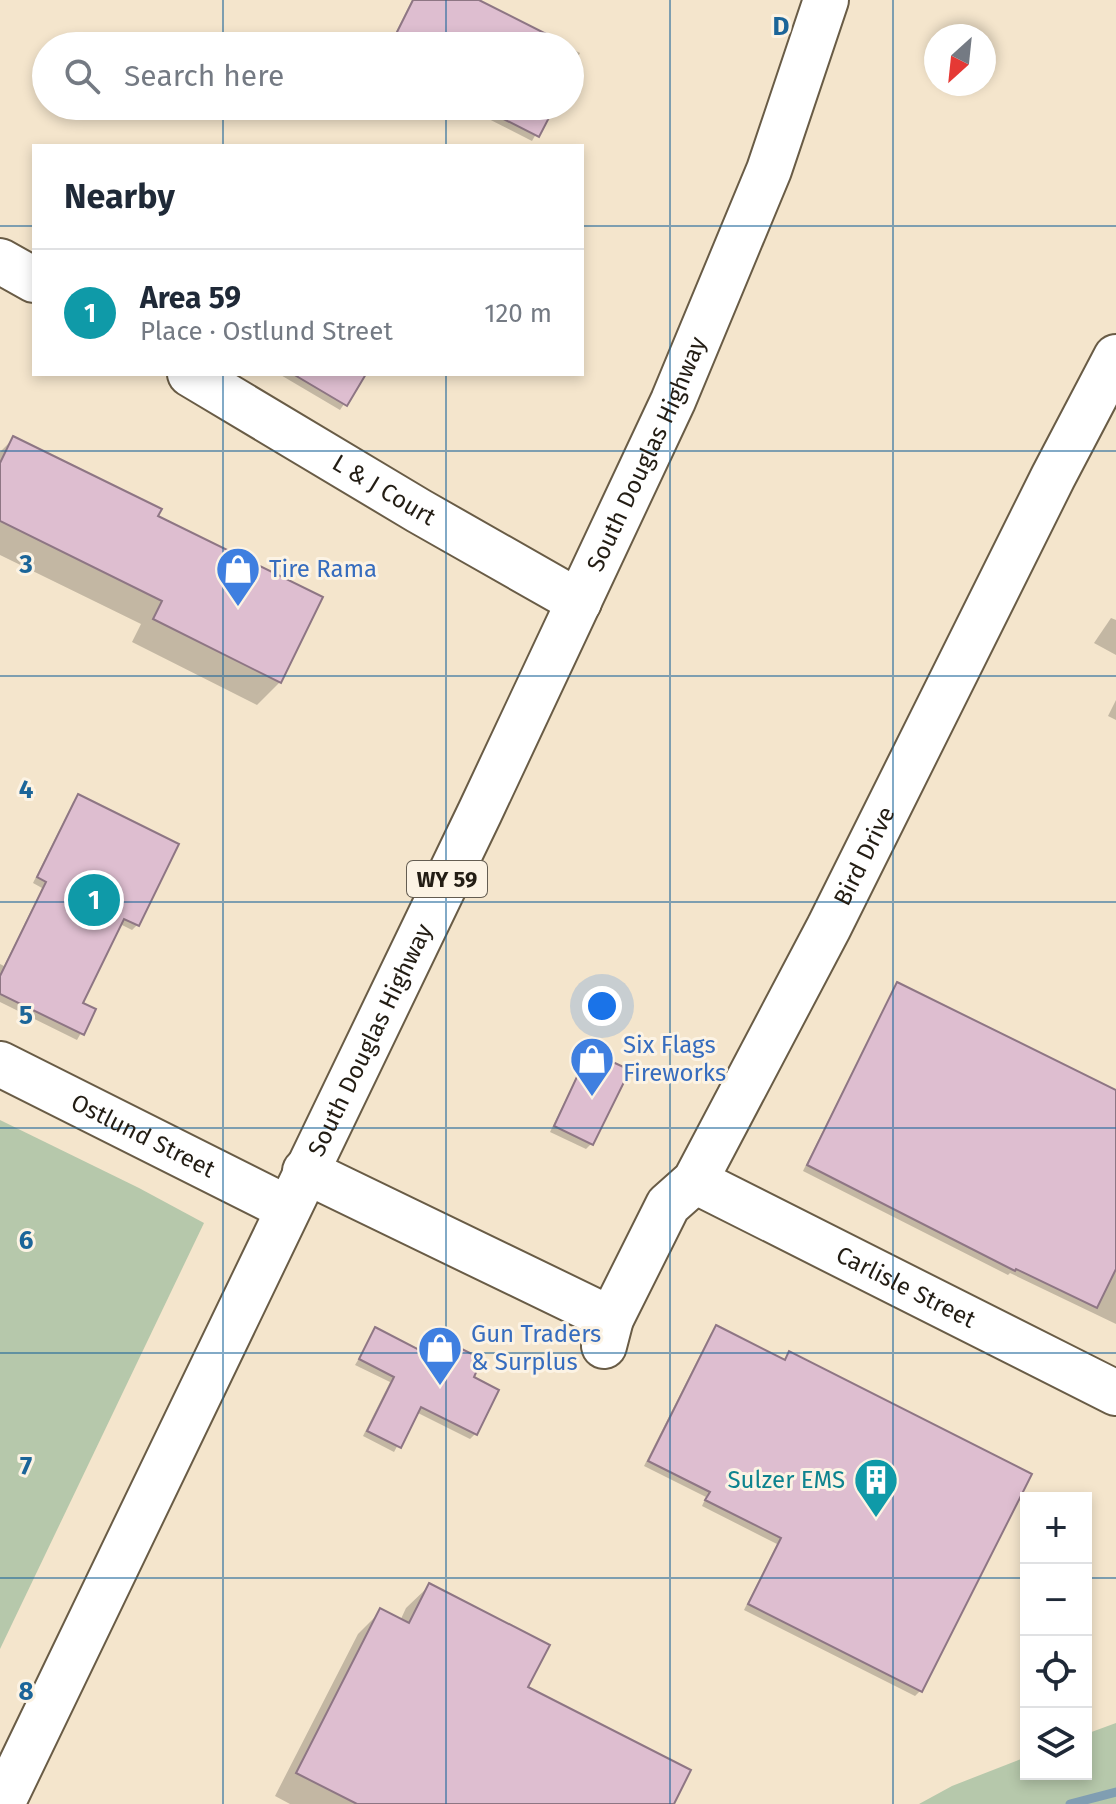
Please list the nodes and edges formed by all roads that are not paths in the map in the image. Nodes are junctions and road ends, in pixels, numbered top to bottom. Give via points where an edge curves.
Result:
1 (826, 0) edge
2 (0, 261) edge
3 (32, 279) edge
4 (1116, 357) edge
5 (193, 376) edge
6 (1105, 407) edge
7 (579, 602) junction
8 (0, 1064) edge
9 (695, 1181) junction
10 (296, 1190) junction
11 (1116, 1393) edge
12 (2, 1804) edge

1 - 7 main road, South Douglas Highway / WY 59 via 769,170 673,401
2 - 3 main road
4 - 6 main road, Bird Drive
5 - 7 main road, L & J Court
6 - 9 main road, Bird Drive via 1053,477 829,927
7 - 10 main road, South Douglas Highway / WY 59
8 - 10 main road, Ostlund Street
9 - 10 main road, Bird Drive via 668,1205 607,1333
9 - 11 main road, Carlisle Street
10 - 12 main road, South Douglas Highway / WY 59

